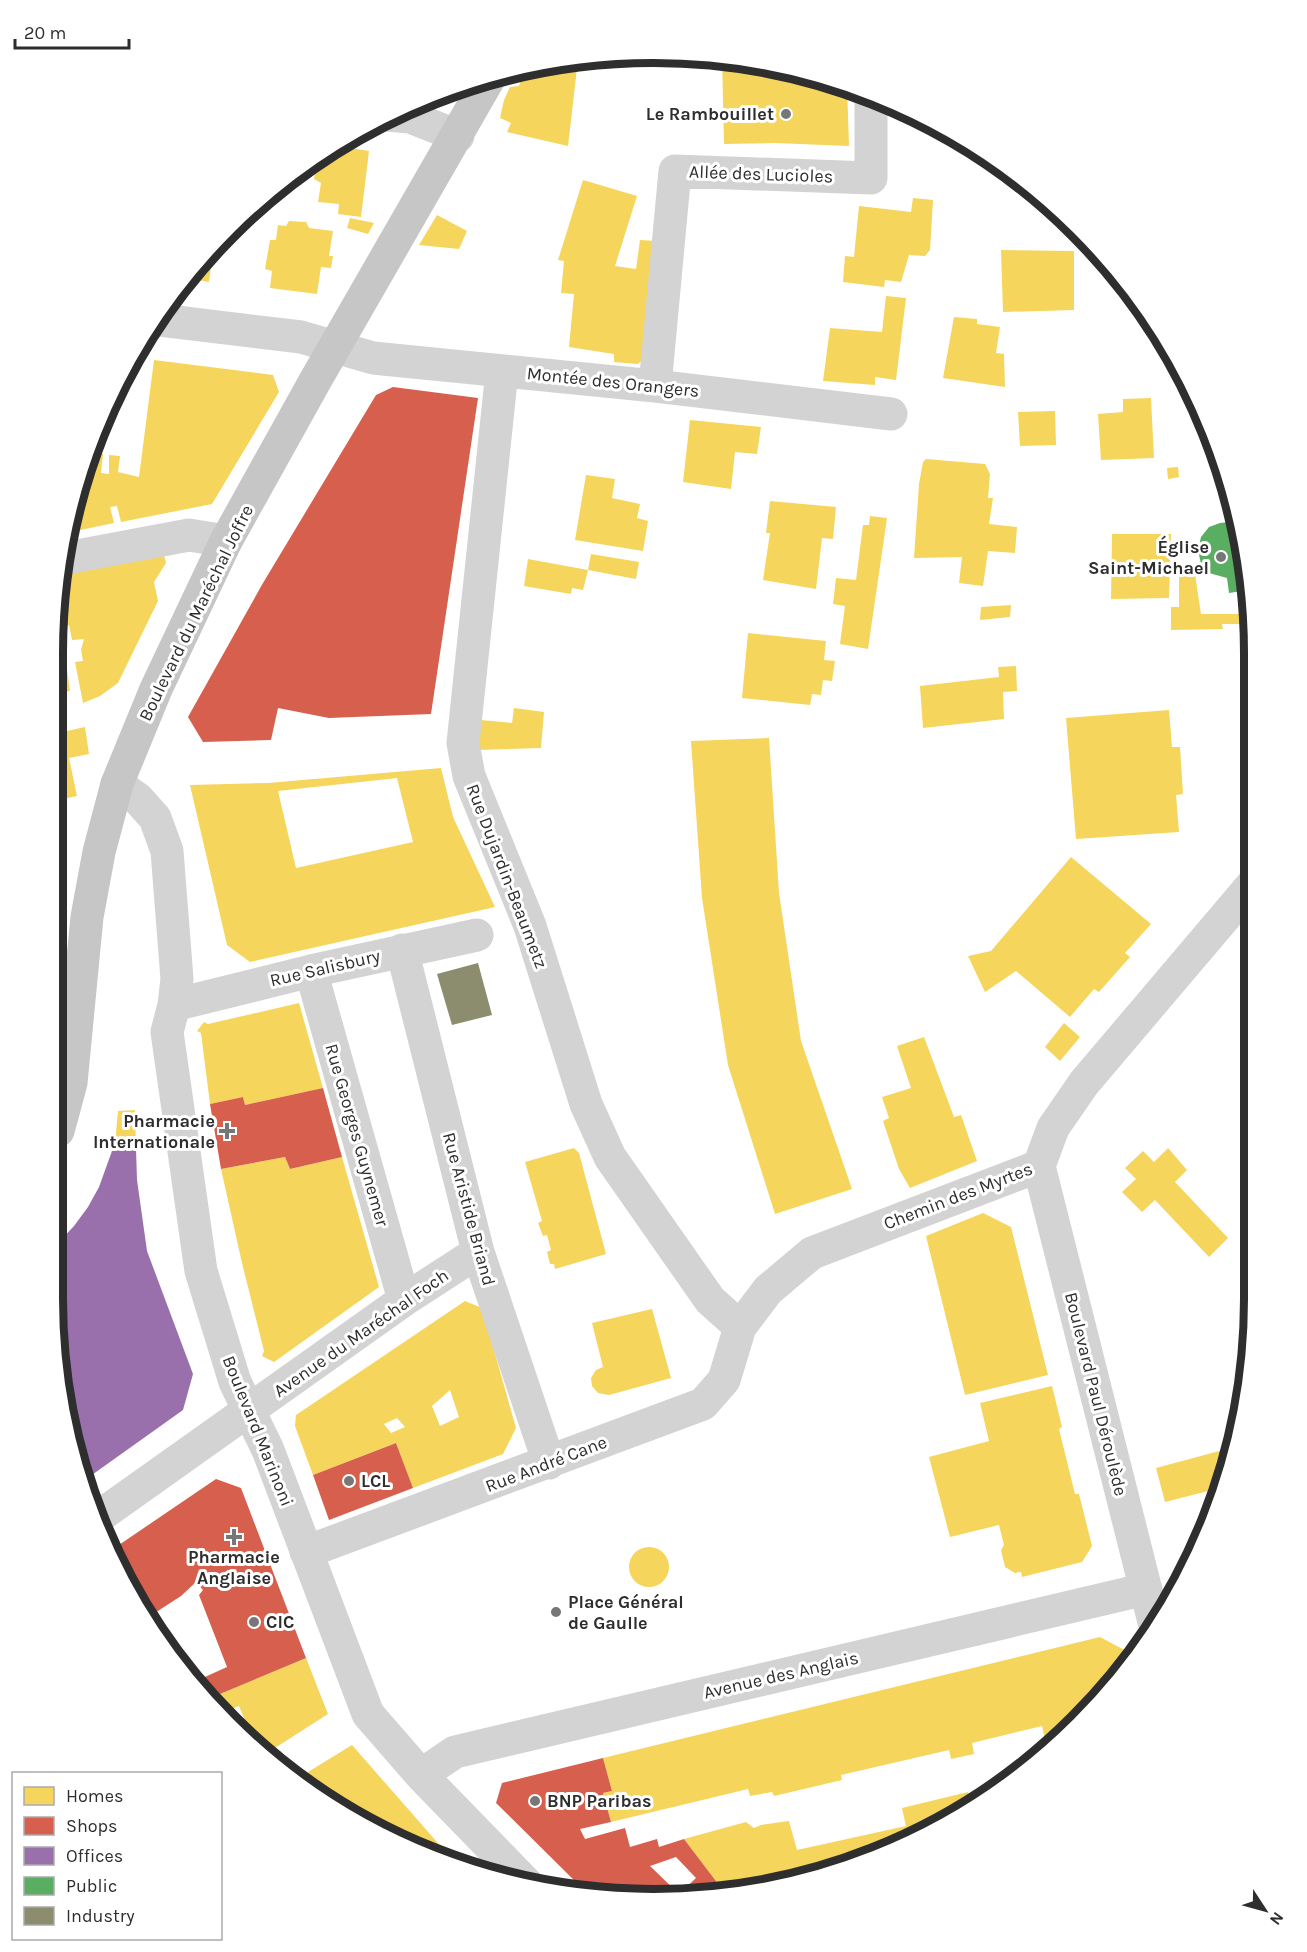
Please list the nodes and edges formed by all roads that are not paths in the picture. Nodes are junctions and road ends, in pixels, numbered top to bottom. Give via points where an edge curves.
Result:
1 (485, 88) edge
2 (871, 105) edge
3 (408, 117) edge
4 (458, 136) junction
5 (166, 321) edge
6 (335, 348) junction
7 (502, 371) junction
8 (655, 386) junction
9 (891, 414) dead end
10 (226, 541) junction
11 (71, 557) edge
12 (117, 784) junction
13 (1244, 894) edge
14 (477, 935) dead end
15 (402, 950) junction
16 (311, 971) junction
17 (174, 1005) junction
18 (63, 1113) edge
19 (1039, 1166) junction
20 (478, 1252) junction
21 (404, 1299) junction
22 (740, 1327) junction
23 (249, 1411) junction
24 (549, 1463) junction
25 (104, 1513) edge
26 (306, 1552) junction
27 (1146, 1589) junction
28 (1152, 1614) edge
29 (422, 1774) junction
30 (516, 1873) edge

1 - 4 main road, Boulevard du Maréchal Joffre
2 - 8 street, Allée des Lucioles via 871,178 675,171
3 - 4 street
4 - 6 main road, Boulevard du Maréchal Joffre
5 - 6 street, Montée des Orangers via 302,337
6 - 7 street, Montée des Orangers via 374,358
6 - 10 main road, Boulevard du Maréchal Joffre
7 - 8 street, Montée des Orangers
7 - 22 street, Rue Dujardin-Beaumetz via 462,743 469,776 530,926 586,1104 610,1157 710,1300
8 - 9 street, Montée des Orangers
10 - 11 street via 189,535
10 - 12 main road, Boulevard du Maréchal Joffre via 156,689
12 - 17 street, Boulevard Marinoni via 155,818 167,851 177,979
12 - 18 main road, Boulevard du Maréchal Joffre via 87,917 71,1083
13 - 19 street, Chemin des Myrtes via 1084,1083 1053,1128
14 - 15 street, Rue Salisbury
15 - 16 street, Rue Salisbury
15 - 20 street, Rue Aristide Briand
16 - 17 street, Rue Salisbury
16 - 21 street, Rue Georges Guynemer
17 - 23 street, Boulevard Marinoni via 167,1032 201,1271 235,1382
19 - 22 street, Chemin des Myrtes via 812,1252 768,1290
19 - 27 street, Boulevard Paul Déroulède
20 - 21 street, Avenue du Maréchal Foch
20 - 24 street, Rue Aristide Briand
21 - 23 street, Avenue du Maréchal Foch
22 - 24 street, Rue André Cane via 724,1380 703,1404
23 - 25 street, Avenue du Maréchal Foch
23 - 26 street, Boulevard Marinoni
24 - 26 street, Rue André Cane
26 - 29 street, Boulevard Marinoni via 368,1714
27 - 28 street, Boulevard Paul Déroulède
27 - 29 street, Avenue des Anglais via 455,1752
29 - 30 street, Boulevard Marinoni

